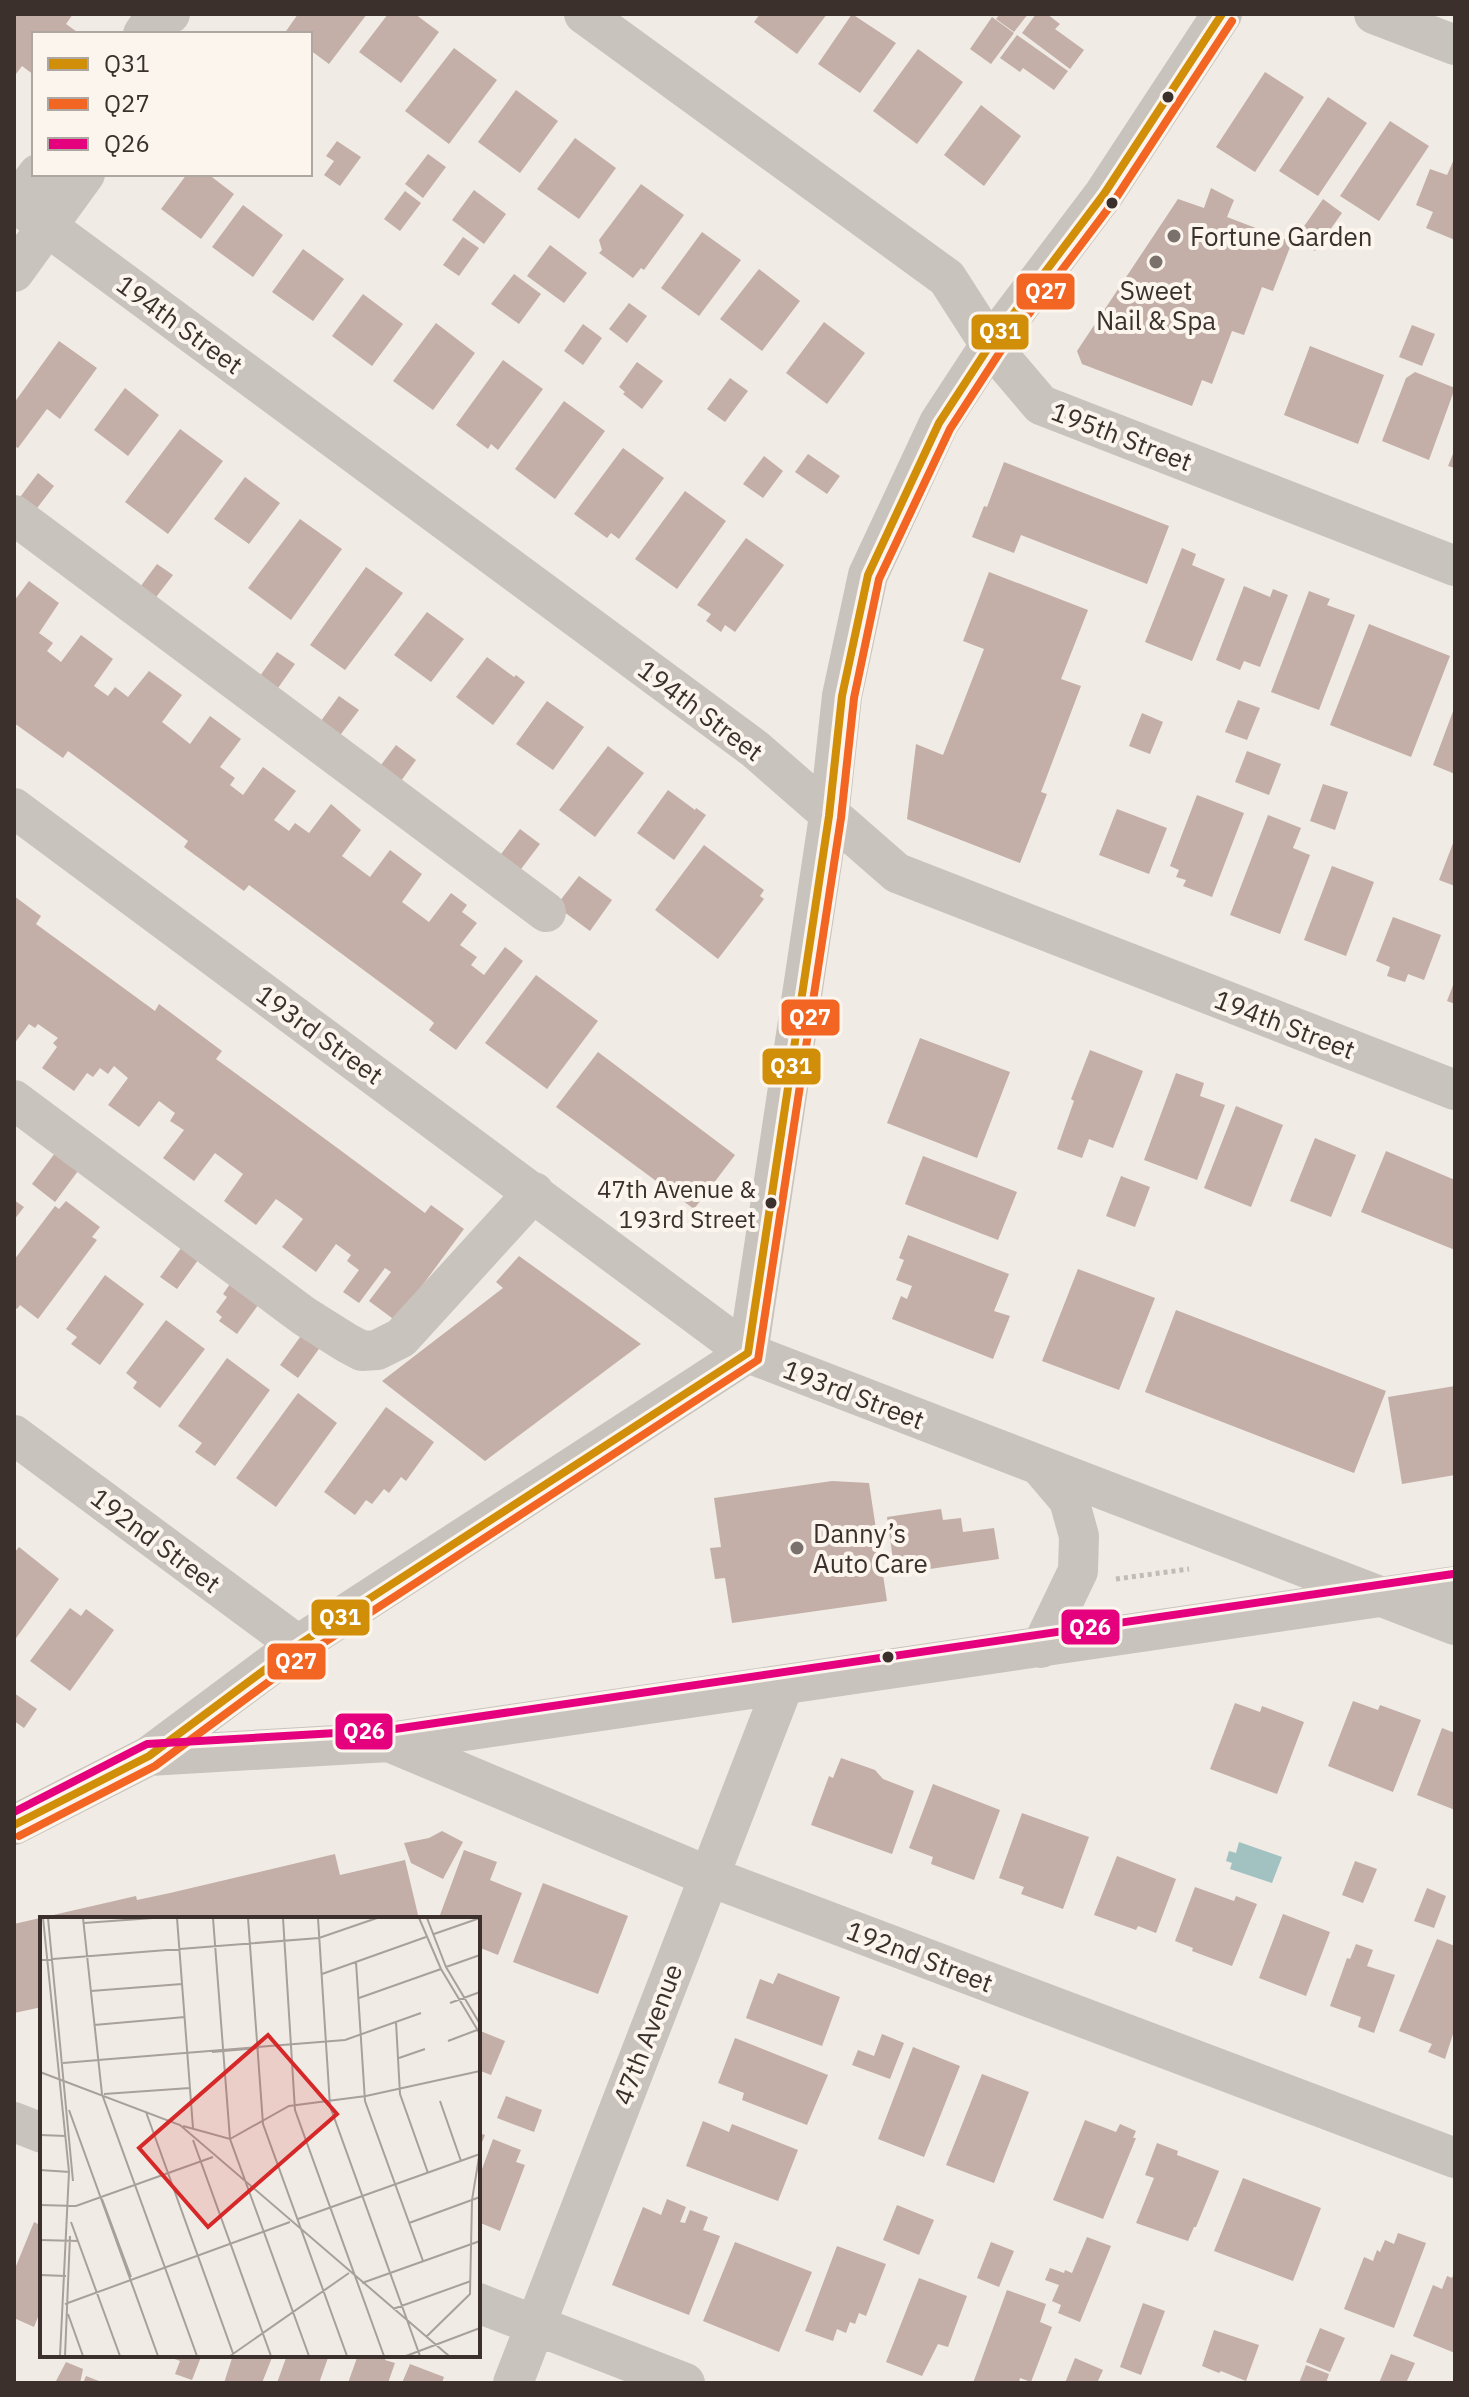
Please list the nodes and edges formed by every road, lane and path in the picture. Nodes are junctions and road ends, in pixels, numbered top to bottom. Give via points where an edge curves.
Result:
1 (170, 14) edge
2 (584, 14) edge
3 (1222, 14) edge
4 (1374, 14) edge
5 (144, 32) edge
6 (1455, 45) edge
7 (84, 176) edge
8 (20, 196) edge
9 (47, 226) junction
10 (14, 272) edge
11 (990, 345) junction
12 (14, 515) edge
13 (1455, 566) edge
14 (14, 808) edge
15 (829, 816) junction
16 (546, 912) dead end
17 (1455, 1090) edge
18 (14, 1100) edge
19 (534, 1192) junction
20 (748, 1353) junction
21 (14, 1435) edge
22 (1040, 1466) junction
23 (1192, 1568) dead end
24 (1115, 1579) dead end
25 (1455, 1586) edge
26 (1382, 1597) junction
27 (1455, 1625) edge
28 (298, 1645) junction
29 (1041, 1648) junction
30 (783, 1686) junction
31 (389, 1742) junction
32 (149, 1756) junction
33 (14, 1825) edge
34 (708, 1876) junction
35 (14, 2122) edge
36 (40, 2132) edge
37 (1455, 2158) edge
38 (480, 2304) edge
39 (536, 2325) junction
40 (513, 2383) edge
41 (685, 2383) edge

1 - 5 street
2 - 11 street, 195th Street via 947,278
3 - 11 street via 1104,194
4 - 6 street
7 - 9 street
8 - 9 street, 194th Street
9 - 10 street
9 - 15 street, 194th Street via 755,749
11 - 13 street, 195th Street via 1041,405
11 - 15 street via 939,423 868,575 842,696
12 - 16 street
14 - 19 street, 193rd Street
15 - 17 street, 194th Street via 897,873
15 - 20 street
18 - 19 street via 304,1316 362,1351 401,1338
19 - 20 street, 193rd Street
20 - 22 street, 193rd Street
20 - 28 street
21 - 28 street, 192nd Street
22 - 26 street, 193rd Street
22 - 29 street via 1069,1500 1079,1536 1078,1571
23 - 24 path
25 - 26 street
26 - 27 street, 193rd Street
26 - 29 street
28 - 32 street
29 - 30 street
30 - 31 street
30 - 34 street, 47th Avenue
31 - 32 street
31 - 34 street, 192nd Street
32 - 33 street
34 - 37 street, 192nd Street
34 - 39 street, 47th Avenue
35 - 36 street
38 - 39 street
39 - 40 street, 47th Avenue
39 - 41 street

